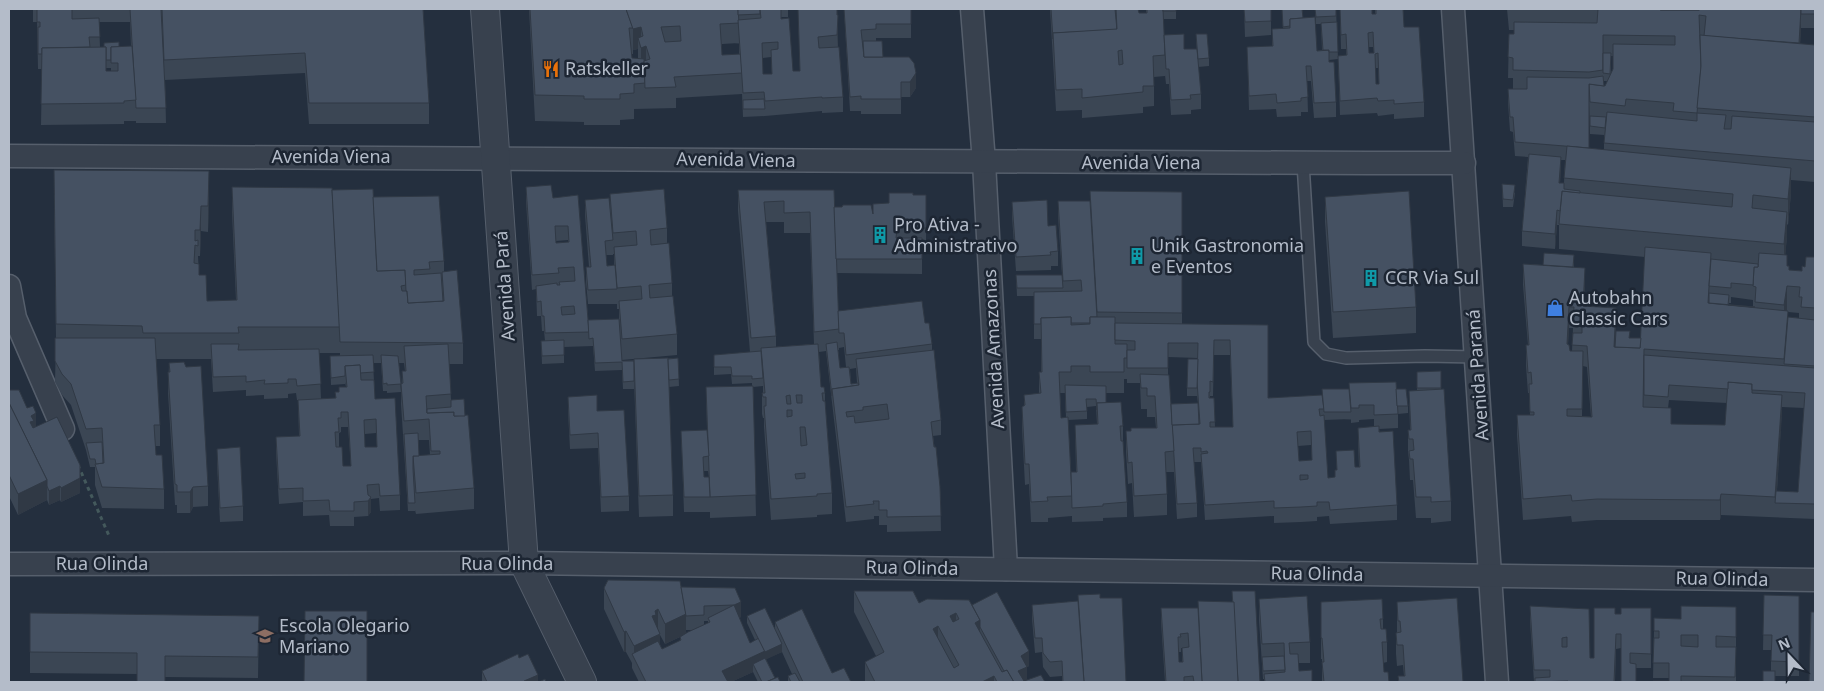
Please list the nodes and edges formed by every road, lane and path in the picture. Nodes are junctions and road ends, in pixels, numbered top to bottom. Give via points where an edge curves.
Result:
1 (486, 9) edge
2 (972, 9) edge
3 (1453, 9) edge
4 (9, 156) edge
5 (496, 157) junction
6 (984, 162) junction
7 (1303, 163) junction
8 (1464, 163) junction
9 (9, 286) edge
10 (1477, 357) junction
11 (63, 429) joint
12 (524, 563) junction
13 (9, 564) edge
14 (121, 564) junction
15 (1006, 570) junction
16 (1491, 576) junction
17 (1815, 580) edge
18 (582, 682) edge
19 (1497, 682) edge

1 - 5 street, Avenida Pará
2 - 6 street, Avenida Amazonas
3 - 8 street, Avenida Paraná
4 - 5 street, Avenida Viena
5 - 6 street, Avenida Viena
5 - 12 street, Avenida Pará
6 - 7 street, Avenida Viena
6 - 15 street, Avenida Amazonas
7 - 8 street, Avenida Viena
7 - 10 lane via 1314,342 1326,354 1346,358
8 - 10 street, Avenida Paraná
9 - 11 street via 15,318
10 - 16 street, Avenida Paraná
11 - 14 path
12 - 14 street, Rua Olinda
12 - 15 street, Rua Olinda
12 - 18 street
13 - 14 street, Rua Olinda
15 - 16 street, Rua Olinda
16 - 17 street, Rua Olinda
16 - 19 street, Avenida Paraná

